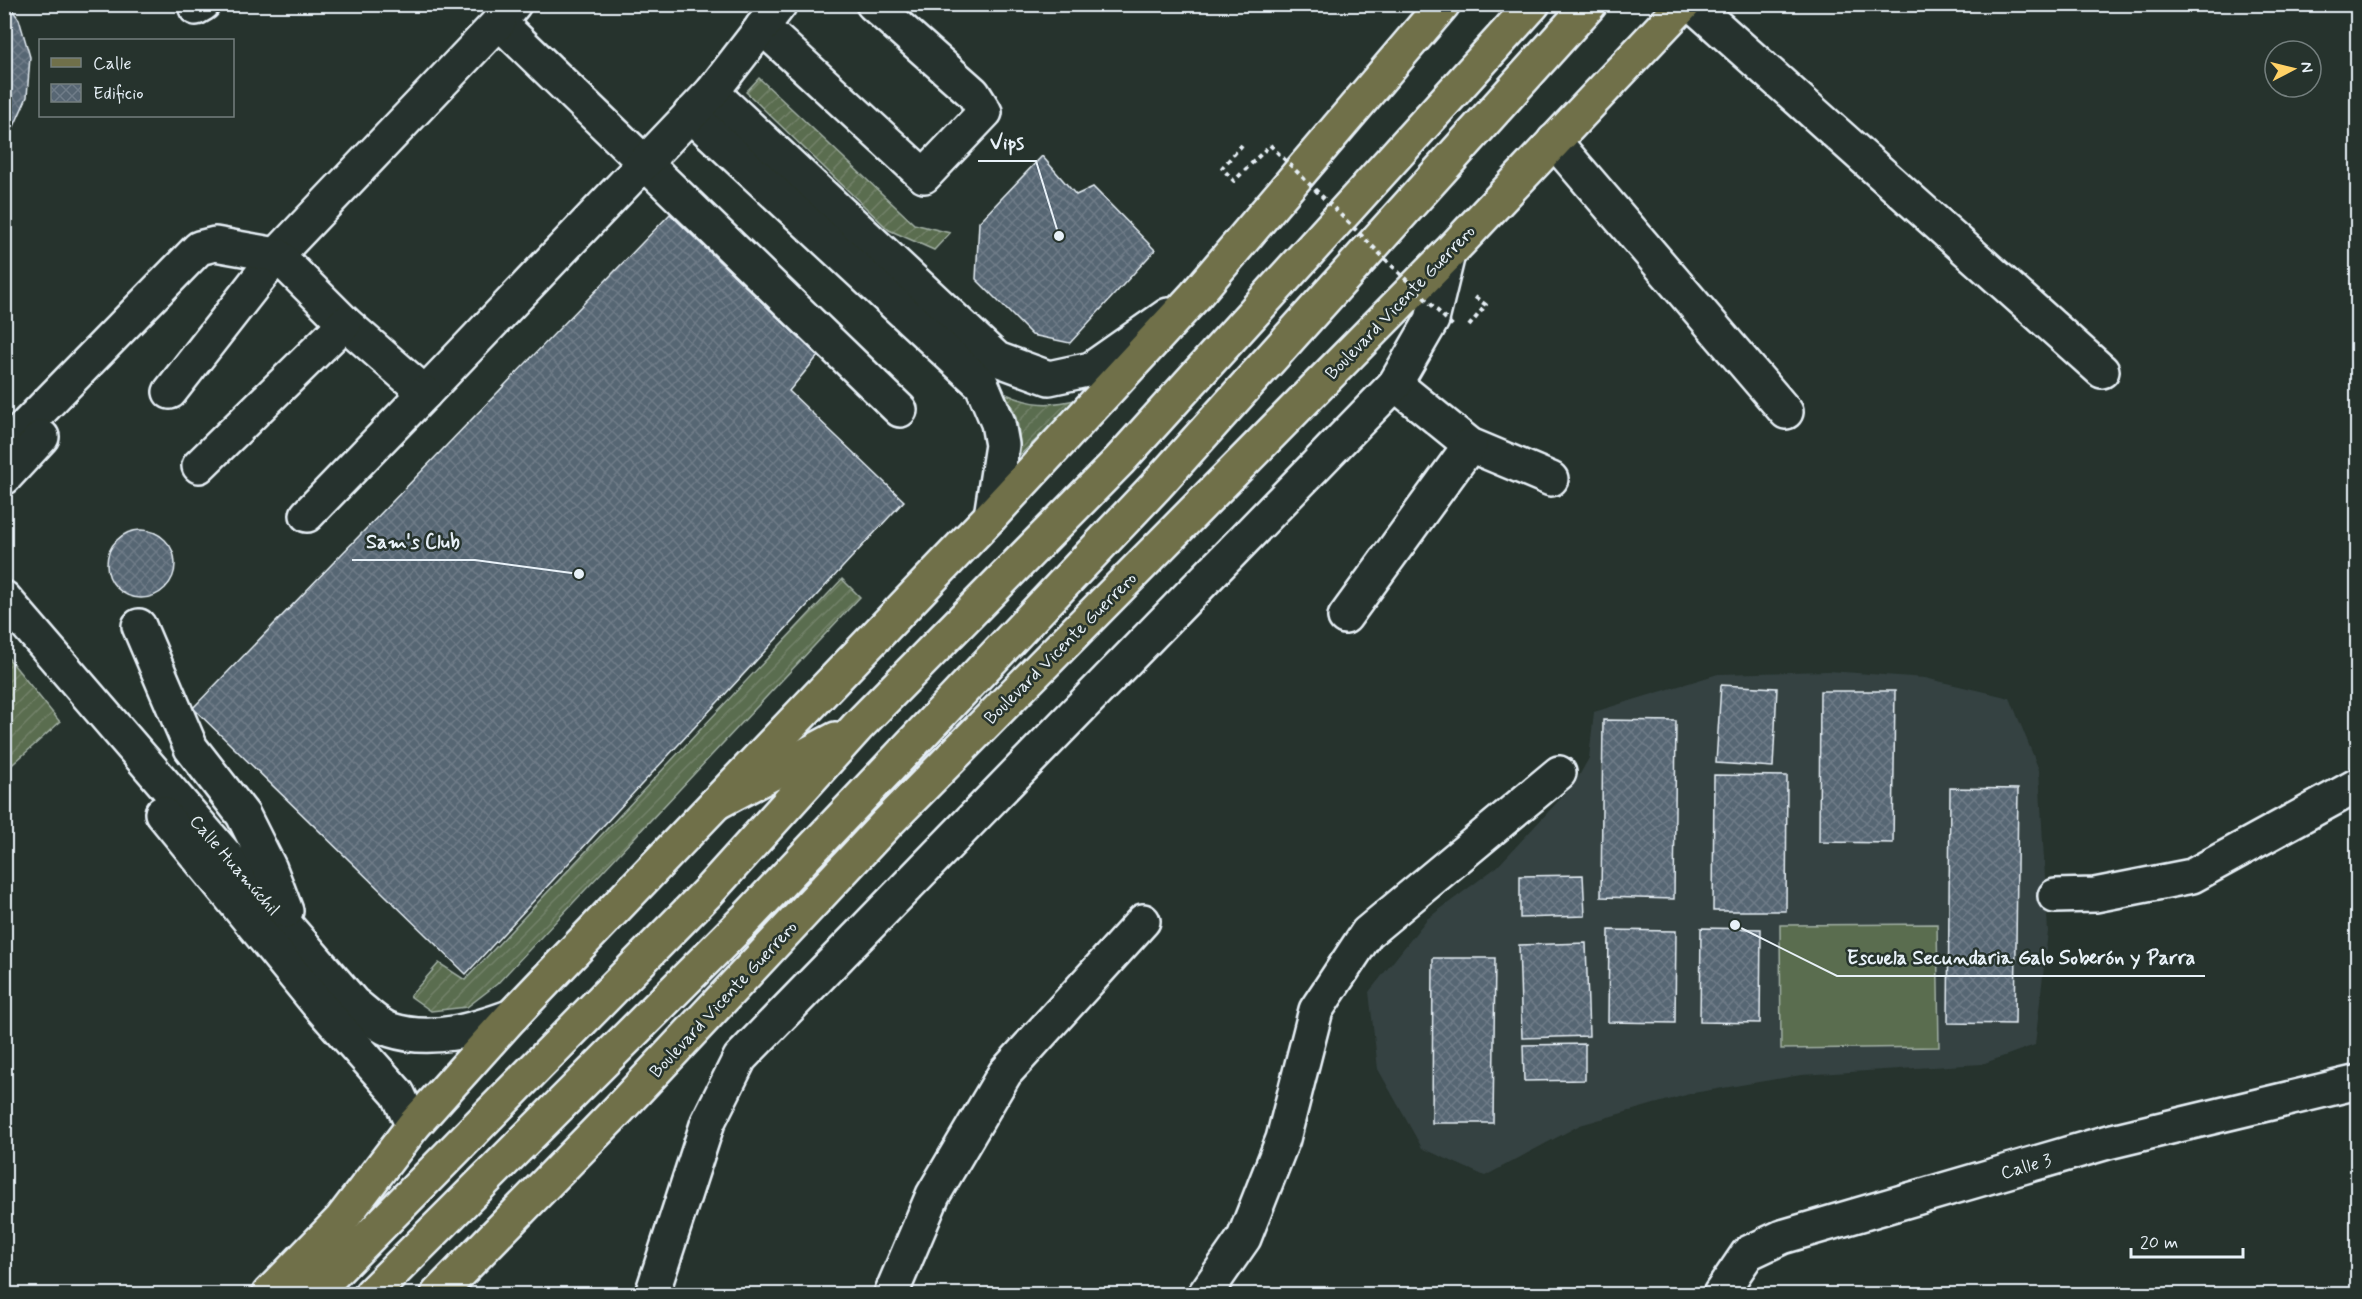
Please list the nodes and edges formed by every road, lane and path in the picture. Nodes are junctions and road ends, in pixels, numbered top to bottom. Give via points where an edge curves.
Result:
1 (873, 4) edge
2 (1443, 4) edge
3 (1533, 4) edge
4 (1590, 4) edge
5 (1684, 4) edge
6 (1692, 4) edge
7 (507, 13) edge
8 (771, 16) edge
9 (701, 103) junction
10 (1554, 141) junction
11 (1242, 145) dead end
12 (646, 162) junction
13 (232, 248) junction
14 (1448, 254) junction
15 (276, 255) junction
16 (1194, 297) junction
17 (345, 323) junction
18 (1453, 326) dead end
19 (2102, 370) dead end
20 (989, 372) junction
21 (1395, 384) junction
22 (170, 392) dead end
23 (425, 393) junction
24 (900, 410) dead end
25 (1786, 412) dead end
26 (1470, 445) junction
27 (4, 448) edge
28 (199, 466) dead end
29 (4, 478) edge
30 (1551, 479) dead end
31 (307, 515) dead end
32 (991, 516) junction
33 (4, 598) edge
34 (1346, 617) dead end
35 (4, 622) edge
36 (139, 626) dead end
37 (858, 726) junction
38 (1559, 773) dead end
39 (2358, 785) edge
40 (716, 803) junction
41 (2055, 897) dead end
42 (1143, 921) dead end
43 (296, 935) junction
44 (512, 1016) junction
45 (2358, 1082) edge
46 (413, 1126) junction
47 (269, 1294) edge
48 (313, 1294) edge
49 (371, 1294) edge
50 (438, 1294) edge
51 (652, 1294) edge
52 (891, 1294) edge
53 (1205, 1294) edge
54 (1720, 1294) edge

1 - 8 street via 974,93 985,112 924,176
2 - 16 main road
3 - 37 main road via 1119,461
4 - 49 main road, Boulevard Vicente Guerrero via 1139,504 745,920
5 - 10 main road, Boulevard Vicente Guerrero
6 - 19 street
7 - 12 street
7 - 15 street
8 - 9 street
9 - 12 street
9 - 20 street
10 - 14 main road, Boulevard Vicente Guerrero
10 - 25 street
11 - 18 path, bridge via 1222,168 1234,181 1270,145
12 - 23 street
12 - 24 street
13 - 15 street
13 - 27 street via 215,244 200,249
13 - 29 street via 199,266
14 - 21 street via 1432,320
14 - 50 main road, Boulevard Vicente Guerrero via 887,823 618,1110
15 - 17 street
15 - 22 street
16 - 20 street via 1090,369 1049,378
16 - 32 main road
17 - 23 street
17 - 28 street
20 - 32 street via 1002,445
21 - 26 street
21 - 51 street via 740,1058 708,1122
23 - 31 street
26 - 30 street
26 - 34 street
32 - 40 main road
33 - 43 street, Calle Huamúchil
35 - 46 street, Calle Huamúchil via 317,1003 398,1094
36 - 43 street via 191,748 243,815
37 - 40 main road
37 - 48 main road via 708,892
38 - 53 street via 1366,933 1316,1010 1283,1139 1244,1238
39 - 41 street via 2192,876 2095,895
40 - 44 main road
42 - 52 street via 1005,1073 933,1195
43 - 44 street, Calle Huamúchil via 353,1003 389,1030 439,1036
44 - 46 main road
45 - 54 street, Calle 3 via 2108,1142 1782,1237 1748,1253
46 - 47 main road via 341,1220

